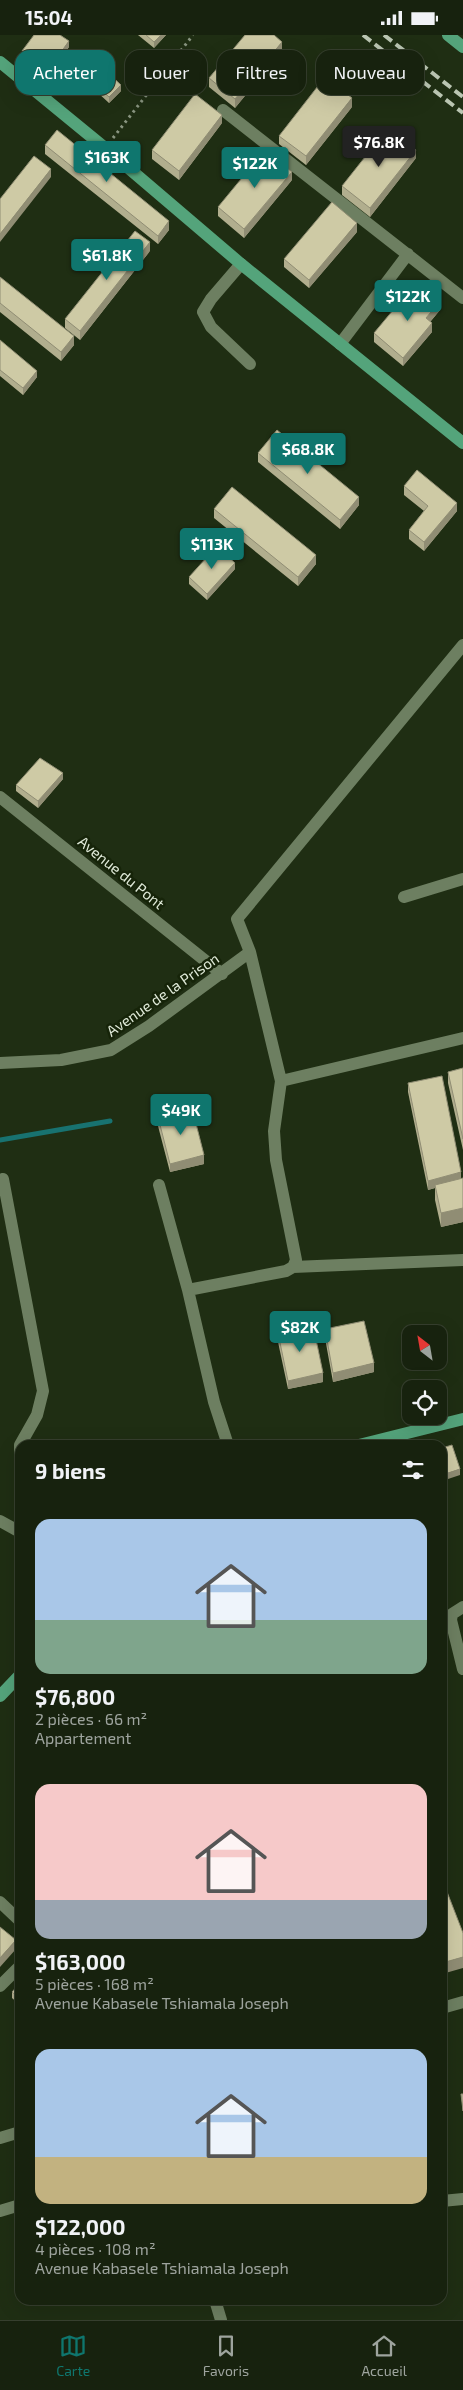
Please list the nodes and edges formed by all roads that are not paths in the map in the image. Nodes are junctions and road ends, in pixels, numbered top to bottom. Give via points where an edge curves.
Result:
1 (448, 35) edge
2 (463, 47) edge
3 (0, 63) edge
4 (223, 109) dead end
5 (408, 254) junction
6 (241, 264) junction
7 (463, 298) edge
8 (340, 344) junction
9 (250, 364) dead end
10 (463, 443) edge
11 (463, 645) edge
12 (0, 797) edge
13 (463, 879) edge
14 (404, 897) dead end
15 (250, 952) junction
16 (222, 974) junction
17 (463, 1038) edge
18 (0, 1055) edge
19 (5, 1063) edge
20 (281, 1081) junction
21 (3, 1179) dead end
22 (159, 1185) dead end
23 (463, 1260) edge
24 (293, 1267) junction
25 (188, 1290) junction
26 (463, 1419) edge
27 (23, 1440) edge
28 (226, 1440) edge
29 (379, 1440) edge
30 (0, 1521) edge
31 (15, 1529) edge
32 (463, 1607) edge
33 (463, 1669) edge
34 (15, 1680) edge
35 (0, 1696) edge
36 (0, 1902) edge
37 (15, 1916) edge
38 (15, 1971) edge
39 (0, 1986) edge
40 (463, 2001) edge
41 (447, 2006) edge
42 (15, 2134) edge
43 (0, 2138) edge
44 (463, 2199) edge
45 (447, 2201) edge
46 (15, 2206) edge
47 (0, 2211) edge
48 (216, 2305) edge
49 (221, 2320) edge

1 - 2 main road
3 - 6 main road
4 - 5 street via 318,187
5 - 7 street
5 - 8 street
6 - 8 main road
6 - 9 street via 203,312 211,327
8 - 10 main road
11 - 15 street via 241,912 237,919
12 - 16 street, Avenue du Pont
13 - 14 street
15 - 16 street, Avenue de la Prison
15 - 20 street
16 - 19 street, Avenue de la Prison via 111,1050 61,1060
17 - 20 street
18 - 19 street
20 - 24 street via 274,1131 276,1160 296,1260
21 - 27 street via 43,1391 37,1415
22 - 25 street
23 - 24 street
24 - 25 street
25 - 28 street via 214,1402
26 - 29 main road
30 - 31 street
32 - 33 street via 452,1615 451,1620
34 - 35 main road
36 - 37 street
38 - 39 street
40 - 41 street
42 - 43 street
44 - 45 street
46 - 47 street
48 - 49 street

